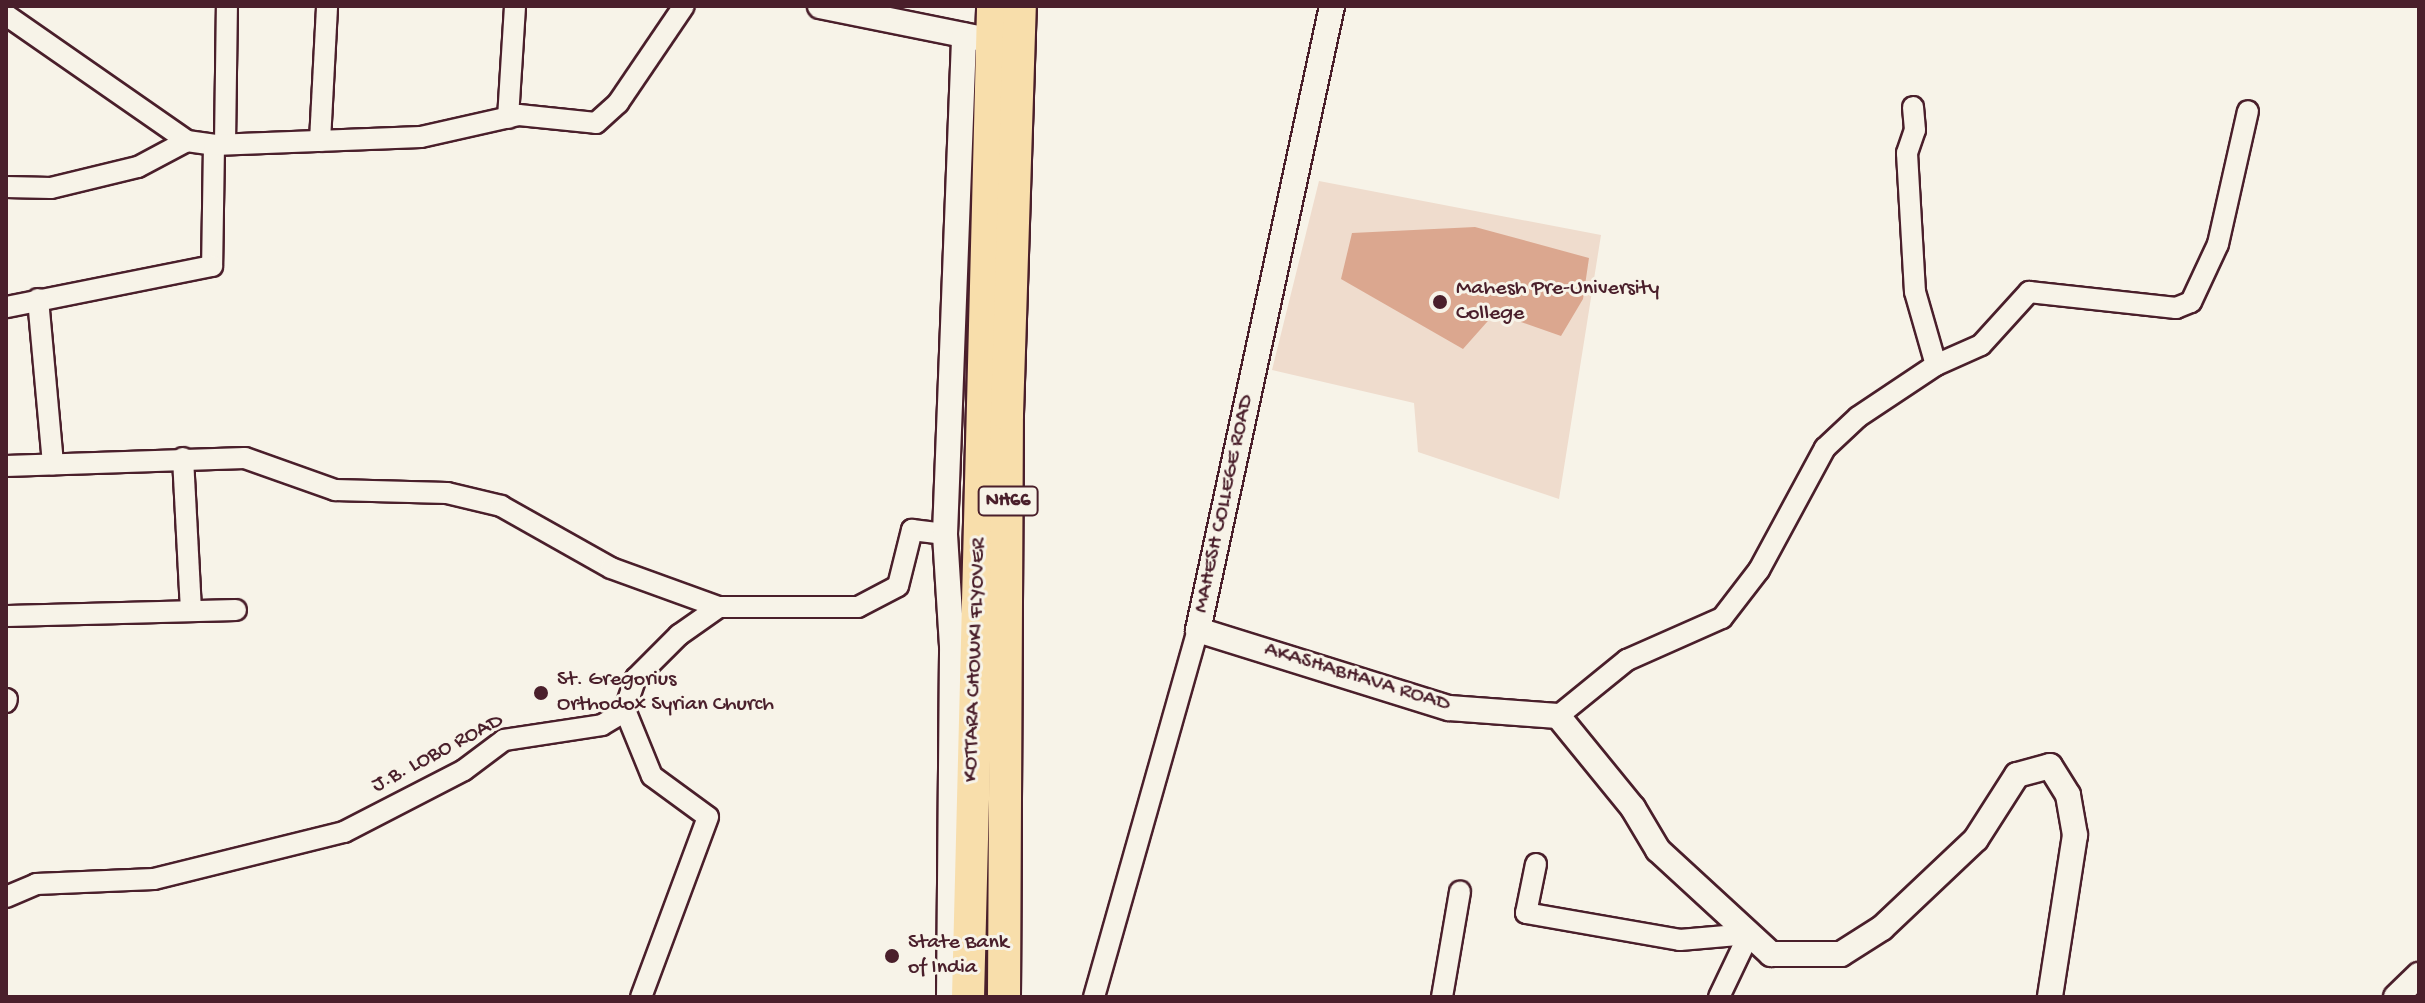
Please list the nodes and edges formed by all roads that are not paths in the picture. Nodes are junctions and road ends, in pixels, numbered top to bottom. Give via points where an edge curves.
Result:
1 (227, 6) edge
2 (327, 6) edge
3 (515, 6) edge
4 (684, 6) edge
5 (820, 6) edge
6 (993, 6) edge
7 (1020, 6) edge
8 (1332, 6) edge
9 (6, 15) edge
10 (992, 38) junction
11 (1913, 107) dead end
12 (2248, 111) dead end
13 (508, 118) junction
14 (187, 141) junction
15 (320, 141) junction
16 (220, 145) junction
17 (6, 187) edge
18 (38, 299) junction
19 (6, 307) edge
20 (1936, 365) junction
21 (183, 458) junction
22 (53, 464) junction
23 (6, 466) edge
24 (945, 534) junction
25 (719, 607) junction
26 (191, 610) junction
27 (236, 610) dead end
28 (6, 616) edge
29 (1198, 630) junction
30 (625, 710) junction
31 (1558, 716) junction
32 (1536, 864) dead end
33 (1460, 892) dead end
34 (6, 897) edge
35 (1749, 934) junction
36 (2419, 975) edge
37 (641, 997) edge
38 (949, 997) edge
39 (968, 997) edge
40 (1004, 997) edge
41 (1094, 997) edge
42 (1442, 997) edge
43 (1719, 997) edge
44 (2050, 997) edge
45 (2396, 997) edge

1 - 16 street
2 - 15 street
3 - 13 street
4 - 13 street via 618,103 596,123
5 - 10 street
6 - 10 highway, NH66
7 - 10 highway, NH66
8 - 29 street, MAHESH COLLEGE ROAD
9 - 14 street
10 - 24 street
10 - 39 highway, KOTTARA CHOWKI FLYOVER / NH66 via 992,130 982,245
10 - 40 highway, NH66 via 1007,414
11 - 20 street via 1915,130 1907,153 1915,292
12 - 20 street via 2218,244 2191,302 2176,308 2029,292 1981,345
13 - 15 street via 421,137
14 - 16 street
14 - 17 street via 138,167 51,188
15 - 16 street
16 - 18 street via 212,266
18 - 19 street
18 - 22 street
20 - 31 street via 1858,417 1825,448 1759,570 1722,618 1627,660
21 - 22 street
21 - 25 street via 245,458 335,490 447,493 501,506 611,568
21 - 26 street
22 - 23 street
24 - 25 street via 912,530 898,586 858,607
24 - 38 street via 952,646
25 - 30 street via 679,635 636,678
26 - 27 street
26 - 28 street
29 - 31 street, AKASHABHAVA ROAD via 1449,708
29 - 41 street, MAHESH COLLEGE ROAD
30 - 34 street, J.B. LOBO ROAD via 602,725 504,740 464,770 344,832 154,879 36,884
30 - 37 street via 652,776 708,817
31 - 35 street via 1633,808 1658,850
32 - 35 street via 1526,913 1680,940
33 - 42 street
35 - 43 street
35 - 44 street via 1771,954 1841,954 1882,928 1976,839 2017,775 2050,766 2068,795 2075,835
36 - 45 street

